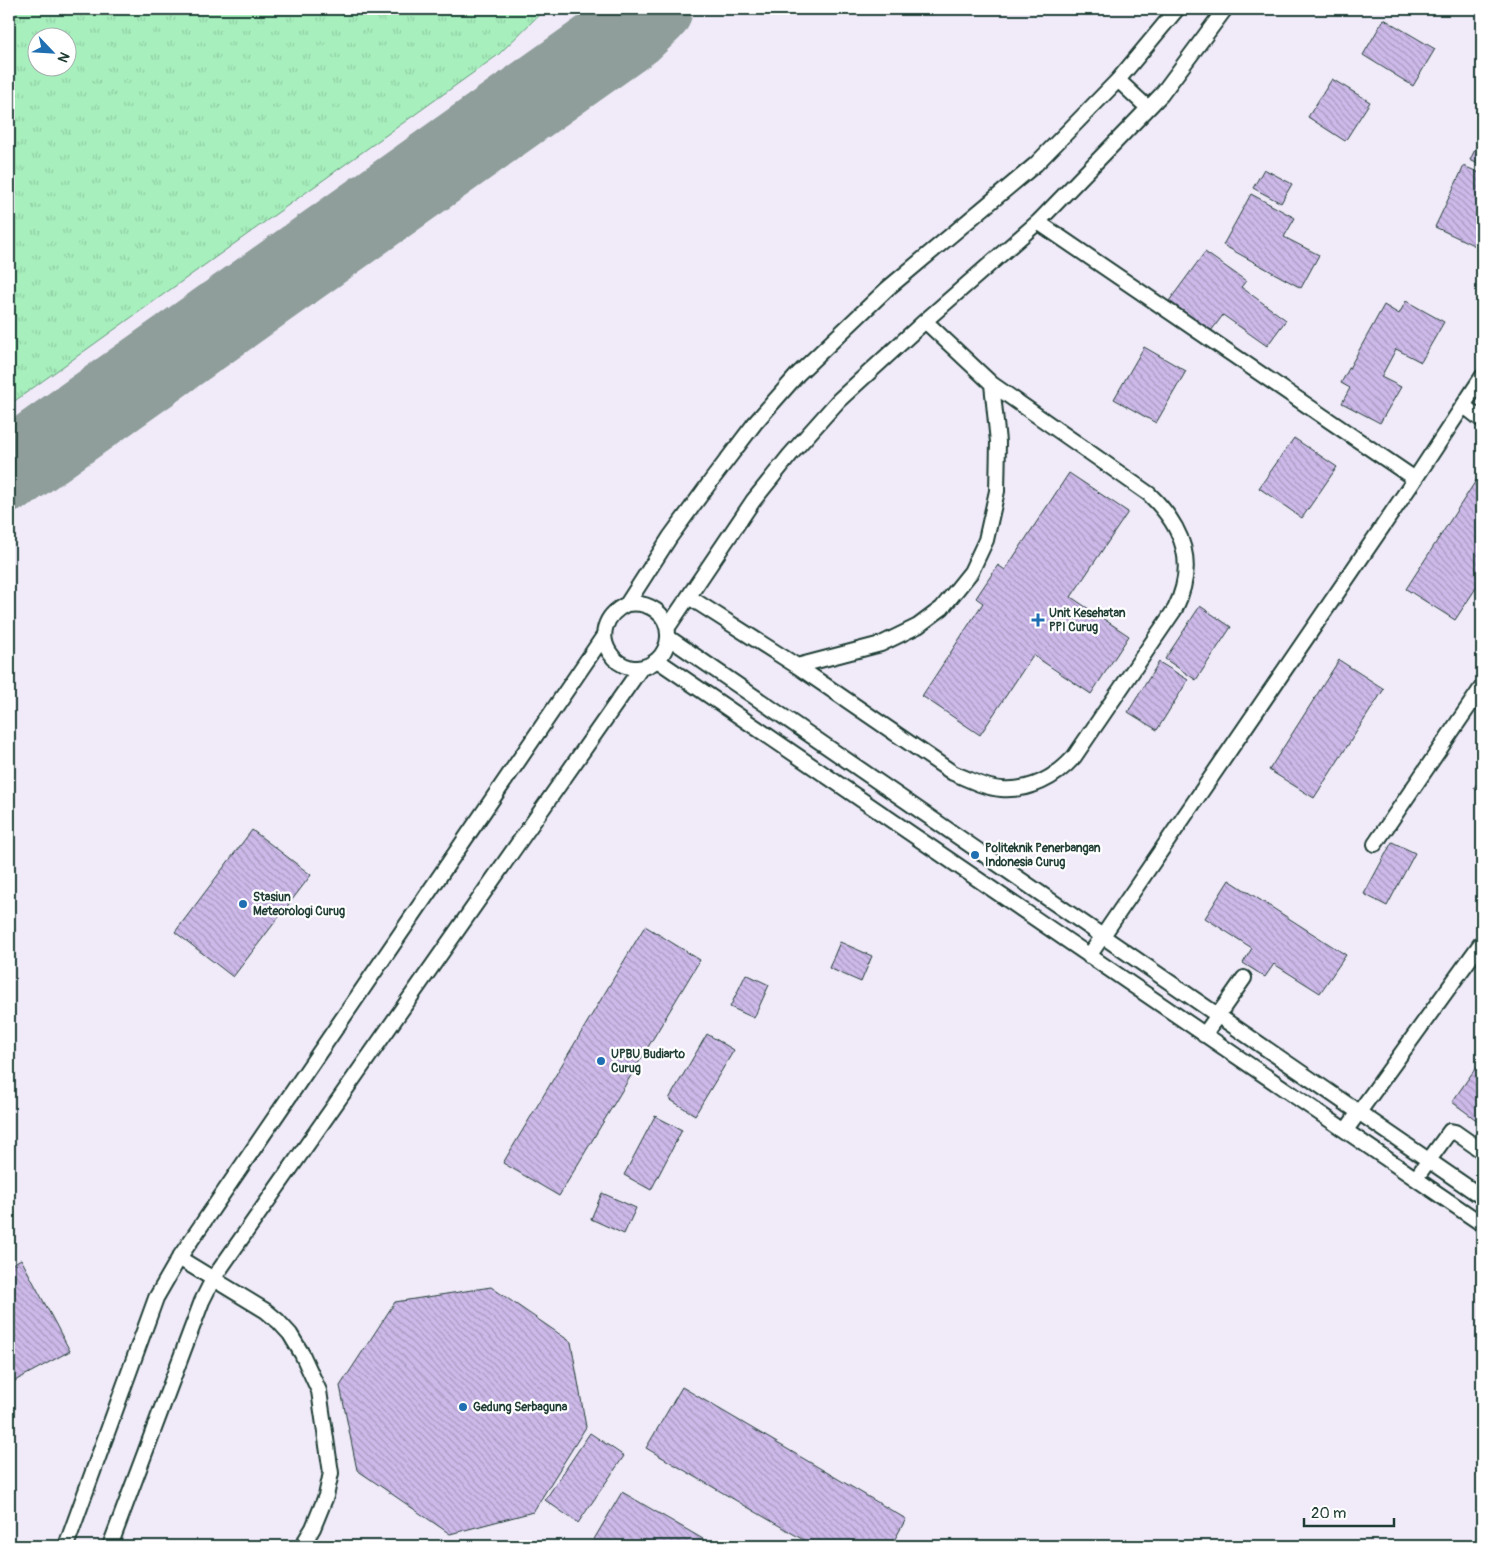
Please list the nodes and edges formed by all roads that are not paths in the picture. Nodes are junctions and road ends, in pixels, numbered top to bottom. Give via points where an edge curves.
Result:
1 (1177, 9) edge
2 (1225, 9) edge
3 (1118, 80) junction
4 (1148, 108) junction
5 (1038, 222) junction
6 (925, 321) junction
7 (1482, 377) edge
8 (992, 384) junction
9 (1464, 406) junction
10 (1482, 420) edge
11 (1415, 479) junction
12 (689, 597) junction
13 (627, 604) junction
14 (668, 633) junction
15 (603, 637) junction
16 (657, 660) junction
17 (797, 666) junction
18 (641, 668) junction
19 (1482, 687) edge
20 (1375, 844) dead end
21 (1103, 936) junction
22 (1482, 942) edge
23 (1089, 956) junction
24 (1244, 978) dead end
25 (1218, 1015) junction
26 (1204, 1035) junction
27 (1359, 1113) junction
28 (1346, 1130) junction
29 (1482, 1152) edge
30 (1429, 1161) junction
31 (1416, 1178) junction
32 (1482, 1197) edge
33 (1482, 1224) edge
34 (179, 1258) junction
35 (213, 1280) junction
36 (66, 1546) edge
37 (110, 1546) edge
38 (302, 1546) edge

1 - 3 lane
2 - 4 lane
3 - 4 lane
3 - 13 lane via 1036,164 887,289 798,374 711,481
4 - 5 lane
5 - 6 lane
5 - 11 lane
6 - 8 lane
6 - 12 lane via 839,400 790,455 753,501
7 - 9 lane
8 - 17 lane via 998,442 997,491 986,540 971,572 942,608 918,626 881,644
8 - 17 lane via 1149,494 1164,508 1185,552 1183,593 1175,609 1074,757 1047,780 1029,786 1001,789 976,782 952,773
9 - 10 lane
9 - 11 lane
11 - 21 lane
12 - 14 lane
12 - 17 lane
13 - 14 lane via 648,605 657,610
13 - 15 lane via 610,616
14 - 16 lane via 666,648
14 - 21 lane
15 - 18 lane via 606,648 620,664
15 - 34 lane
16 - 18 lane
16 - 23 lane
18 - 35 lane
19 - 20 lane
21 - 23 lane
21 - 25 lane
22 - 27 lane
23 - 26 lane
24 - 25 lane
25 - 26 lane
25 - 27 lane
26 - 28 lane
27 - 28 lane
27 - 30 lane
28 - 31 lane
29 - 30 lane via 1452,1130
30 - 31 lane
30 - 32 lane
31 - 33 lane
34 - 35 lane
34 - 36 lane via 156,1298
35 - 37 lane via 202,1301
35 - 38 lane via 278,1321 302,1354 319,1391 331,1473 326,1496

